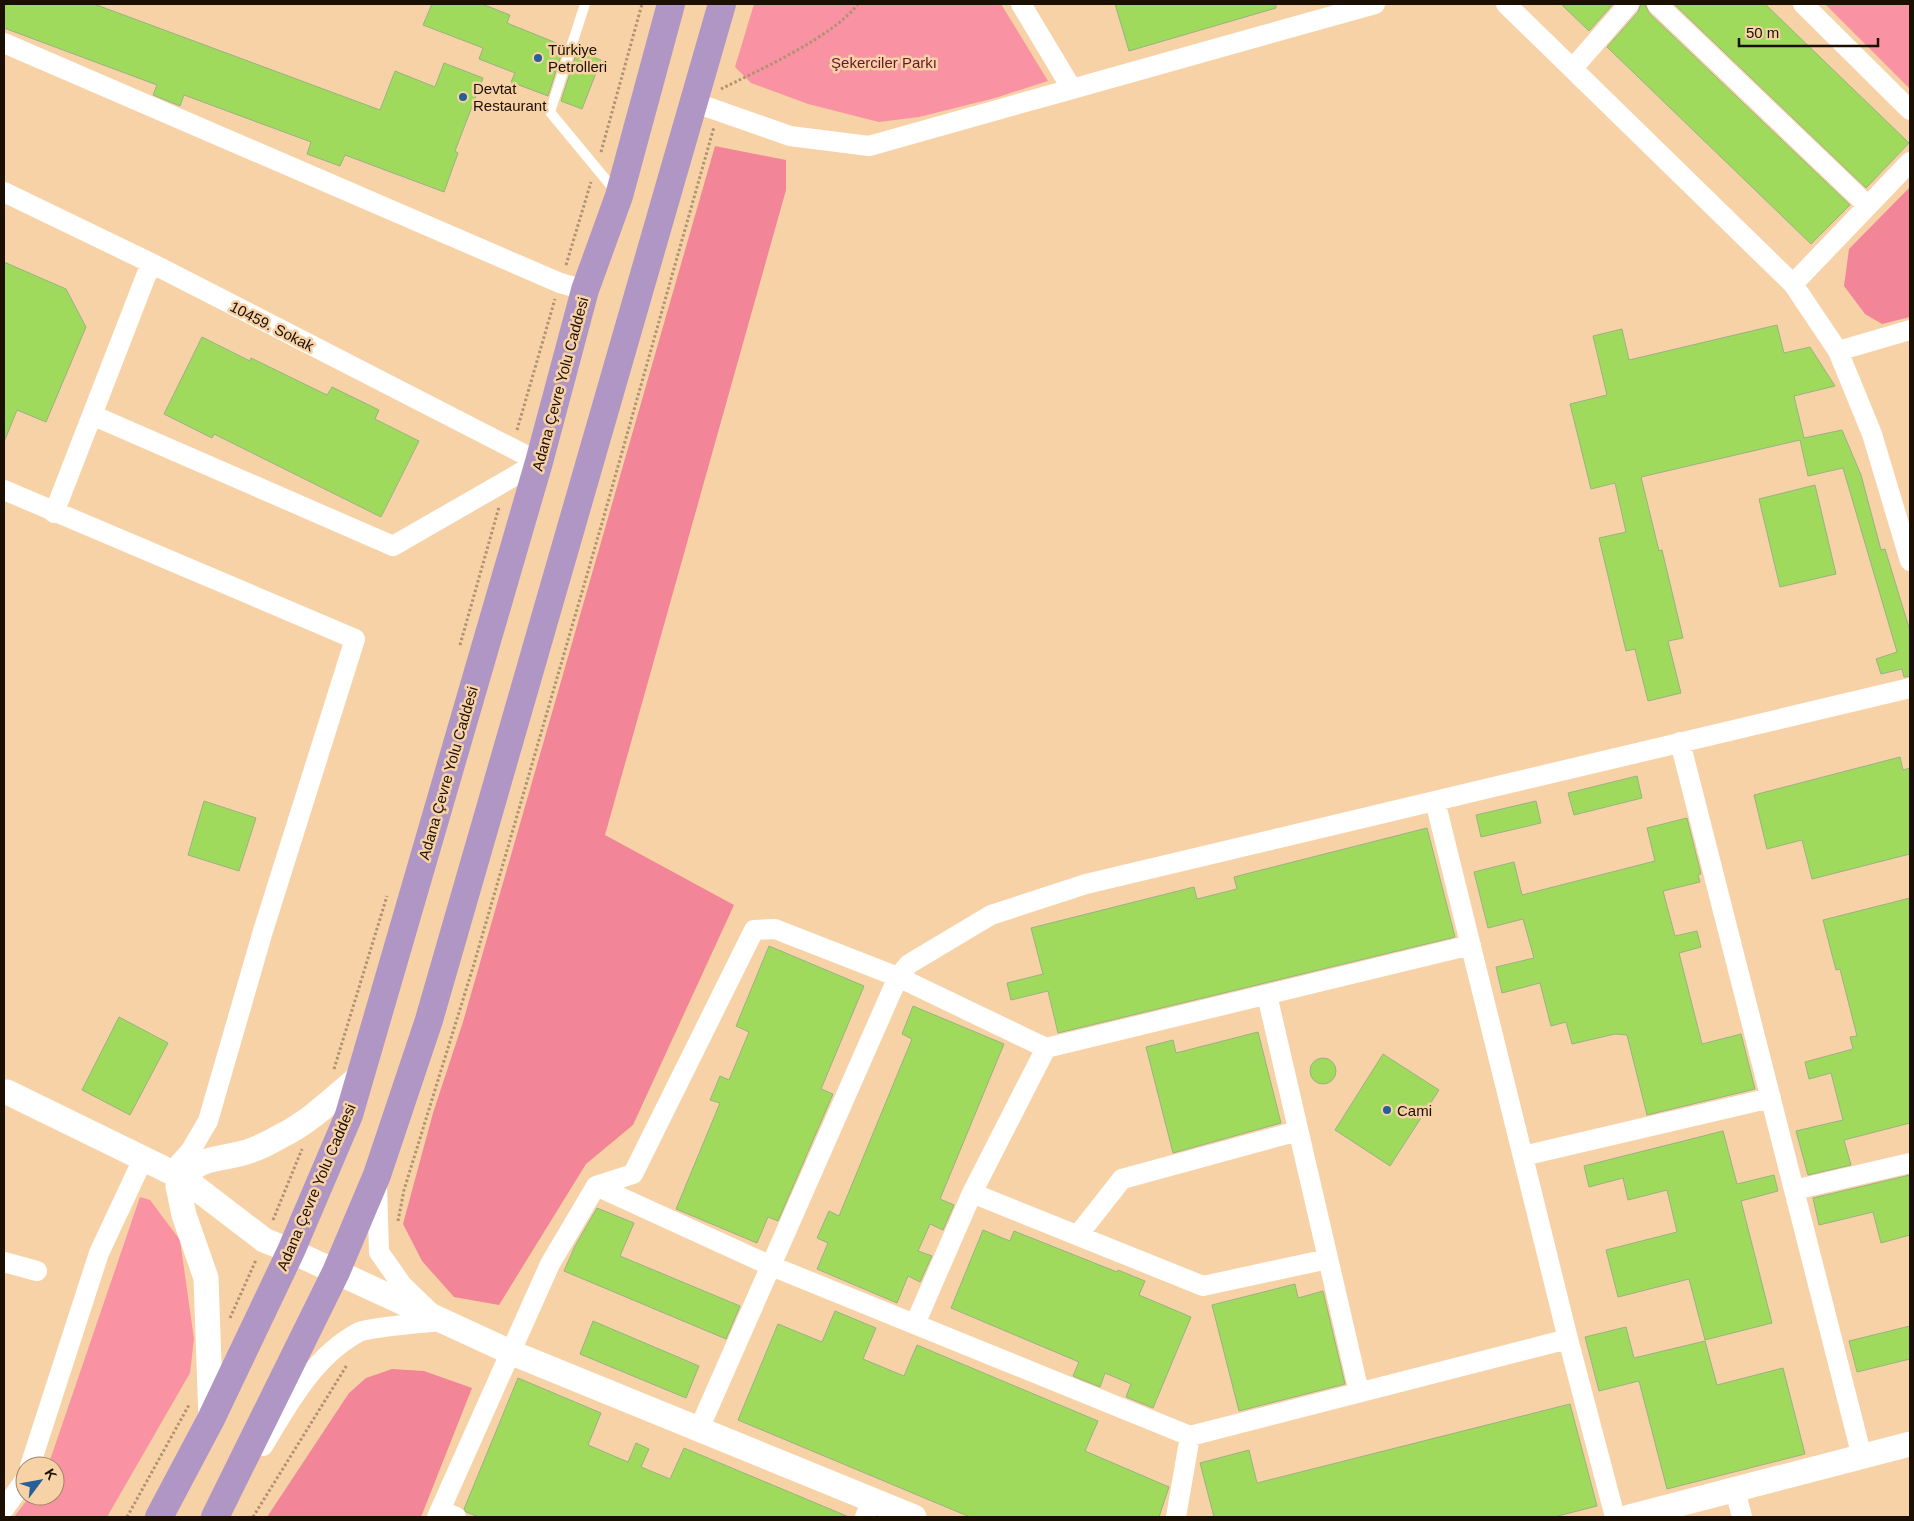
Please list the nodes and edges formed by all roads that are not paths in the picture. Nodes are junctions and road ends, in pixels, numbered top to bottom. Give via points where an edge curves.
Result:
1 (585, 4) edge
2 (671, 4) edge
3 (722, 4) edge
4 (1021, 4) edge
5 (1375, 4) edge
6 (1506, 4) edge
7 (1630, 4) edge
8 (1658, 4) edge
9 (1803, 4) edge
10 (4, 43) edge
11 (1573, 68) junction
12 (1072, 89) junction
13 (693, 102) junction
14 (1910, 110) edge
15 (1910, 162) edge
16 (4, 192) edge
17 (620, 196) junction
18 (1867, 205) junction
19 (151, 263) junction
20 (1793, 284) junction
21 (573, 286) junction
22 (1910, 330) edge
23 (1838, 351) junction
24 (92, 415) junction
25 (539, 462) junction
26 (4, 490) edge
27 (54, 513) junction
28 (1910, 561) edge
29 (1910, 688) edge
30 (1680, 742) junction
31 (1435, 801) junction
32 (1471, 944) junction
33 (898, 977) junction
34 (1267, 995) junction
35 (1046, 1048) junction
36 (360, 1076) junction
37 (7, 1092) dead end
38 (1771, 1098) junction
39 (1298, 1131) junction
40 (1523, 1156) junction
41 (143, 1158) junction
42 (1910, 1163) edge
43 (377, 1175) junction
44 (177, 1176) junction
45 (596, 1186) junction
46 (1794, 1190) junction
47 (972, 1192) junction
48 (1078, 1235) junction
49 (291, 1250) junction
50 (1328, 1259) junction
51 (4, 1262) edge
52 (770, 1265) junction
53 (37, 1271) dead end
54 (336, 1272) junction
55 (440, 1320) junction
56 (915, 1324) junction
57 (1568, 1339) junction
58 (510, 1352) junction
59 (1359, 1392) junction
60 (201, 1410) junction
61 (699, 1429) junction
62 (1190, 1436) junction
63 (1910, 1444) edge
64 (33, 1456) edge
65 (1862, 1457) junction
66 (1735, 1490) junction
67 (15, 1494) edge
68 (4, 1509) edge
69 (868, 1509) edge
70 (444, 1515) edge
71 (158, 1517) edge
72 (216, 1517) edge
73 (914, 1517) edge
74 (1176, 1517) edge
75 (1616, 1517) edge
76 (1629, 1517) edge
77 (1742, 1517) edge

1 - 17 lane via 550,112
2 - 17 highway, Adana Çevre Yolu Caddesi
3 - 13 highway
4 - 12 street
5 - 12 street
6 - 11 street
7 - 11 street
8 - 18 street
9 - 14 street
10 - 21 street
11 - 20 street
12 - 13 street via 869,146 790,136
13 - 43 highway via 429,1020
15 - 18 street
16 - 19 street, 10459. Sokak
17 - 21 highway, Adana Çevre Yolu Caddesi
18 - 20 street
19 - 24 street
19 - 25 street, 10459. Sokak
20 - 23 street
21 - 25 highway, Adana Çevre Yolu Caddesi
22 - 23 street
23 - 28 street via 1872,434
24 - 25 street via 393,546
24 - 27 street
25 - 36 highway, Adana Çevre Yolu Caddesi
26 - 27 street
27 - 44 street via 355,639 263,931 208,1121
29 - 30 street
30 - 31 street
30 - 38 street
31 - 32 street
31 - 33 street via 1086,884 999,912 909,964
32 - 34 street
32 - 40 street
33 - 35 street
33 - 45 street via 775,929 754,930 633,1174
33 - 52 street
34 - 35 street
34 - 39 street
35 - 47 street
36 - 44 street via 320,1110 282,1136 241,1154 211,1158
36 - 49 highway, Adana Çevre Yolu Caddesi via 349,1115
37 - 41 street
38 - 40 street
38 - 46 street
39 - 48 street via 1122,1179
39 - 50 street
40 - 57 street
41 - 44 street
41 - 64 street via 100,1253
42 - 46 street
43 - 54 highway
43 - 55 street via 379,1252 402,1285
44 - 49 street via 264,1240
44 - 60 street via 184,1215 206,1278
45 - 52 street
45 - 58 street via 550,1264
46 - 65 street
47 - 48 street
47 - 56 street
48 - 50 street via 1203,1286
49 - 54 street
49 - 60 highway, Adana Çevre Yolu Caddesi
50 - 59 street
51 - 53 street
52 - 56 street
52 - 61 street
54 - 55 street
54 - 72 highway
55 - 58 street
55 - 72 street via 361,1332 327,1356 299,1387
56 - 62 street
57 - 59 street
57 - 75 street
58 - 61 street
58 - 70 street
59 - 62 street
60 - 71 highway, Adana Çevre Yolu Caddesi
61 - 69 street
62 - 74 street
63 - 65 street
65 - 66 street
66 - 76 street
66 - 77 street
67 - 68 street
69 - 73 street

